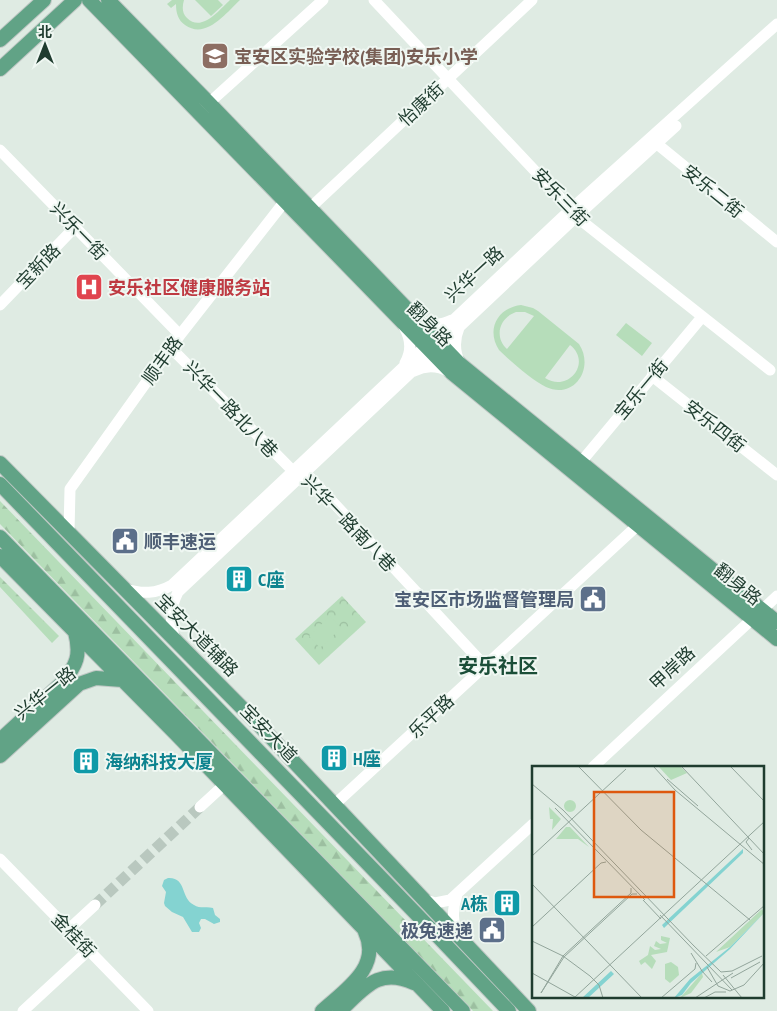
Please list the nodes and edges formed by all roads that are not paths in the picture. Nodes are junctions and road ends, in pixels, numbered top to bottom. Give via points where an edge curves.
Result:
1 (44, 0) edge
2 (75, 0) edge
3 (89, 0) edge
4 (108, 0) edge
5 (323, 0) edge
6 (374, 0) edge
7 (532, 0) edge
8 (777, 24) edge
9 (777, 31) edge
10 (0, 40) edge
11 (0, 69) edge
12 (448, 78) junction
13 (209, 103) junction
14 (653, 141) junction
15 (0, 150) edge
16 (286, 201) junction
17 (310, 208) junction
18 (574, 212) junction
19 (75, 227) junction
20 (777, 242) edge
21 (0, 304) edge
22 (461, 313) junction
23 (702, 316) junction
24 (406, 318) junction
25 (461, 326) junction
26 (180, 335) junction
27 (433, 346) junction
28 (170, 347) junction
29 (770, 370) dead end
30 (402, 374) junction
31 (463, 374) junction
32 (652, 376) junction
33 (581, 462) junction
34 (0, 463) edge
35 (293, 471) junction
36 (305, 472) junction
37 (777, 475) edge
38 (0, 484) edge
39 (638, 525) junction
40 (68, 532) junction
41 (0, 537) edge
42 (0, 556) edge
43 (125, 589) junction
44 (777, 596) edge
45 (757, 615) junction
46 (777, 622) edge
47 (74, 631) junction
48 (175, 639) junction
49 (777, 639) edge
50 (164, 652) junction
51 (485, 666) junction
52 (126, 675) junction
53 (0, 740) edge
54 (274, 741) junction
55 (0, 756) edge
56 (594, 766) edge
57 (315, 784) junction
58 (224, 785) junction
59 (334, 805) junction
60 (200, 807) tunnel mouth
61 (532, 825) edge
62 (280, 842) junction
63 (0, 860) edge
64 (390, 886) junction
65 (458, 895) junction
66 (422, 898) junction
67 (96, 905) tunnel mouth
68 (365, 911) junction
69 (362, 927) junction
70 (69, 929) junction
71 (457, 935) junction
72 (89, 950) junction
73 (417, 984) junction
74 (23, 1011) edge
75 (148, 1011) edge
76 (322, 1011) edge
77 (340, 1011) edge
78 (443, 1011) edge
79 (462, 1011) edge
80 (508, 1011) edge
81 (529, 1011) edge

1 - 10 main road
2 - 11 main road
3 - 16 main road, 翻身路
4 - 13 main road, 翻身路
5 - 13 street
6 - 12 street, 安乐三街
7 - 12 street, 怡康街
8 - 14 street, 兴华一路
9 - 14 street, 兴华一路
12 - 17 street, 怡康街
12 - 18 street, 安乐三街
13 - 17 main road, 翻身路
14 - 18 street, 兴华一路
14 - 20 street, 安乐二街
15 - 19 street, 兴乐一街
16 - 24 main road, 翻身路
16 - 26 street, 顺丰路
17 - 24 main road, 翻身路
18 - 22 street, 兴华一路
18 - 23 street, 安乐三街
18 - 25 street, 兴华一路
19 - 21 street, 宝新路
19 - 26 street, 兴乐一街
22 - 24 street via 445,323 433,324
22 - 27 street, 兴华一路
23 - 29 street, 安乐三街
23 - 32 street, 宝乐一街
24 - 27 main road, 翻身路
24 - 30 street via 410,348
25 - 27 street, 兴华一路
25 - 31 street via 455,347
26 - 28 street, 顺丰路
27 - 30 street, 兴华一路
27 - 31 main road, 翻身路
28 - 35 street, 兴华一路北八巷
28 - 40 street, 顺丰路 via 70,490
30 - 31 street via 435,366
30 - 35 street, 兴华一路
30 - 36 street, 兴华一路
31 - 33 main road, 翻身路
31 - 39 main road, 翻身路
32 - 33 street, 宝乐一街
32 - 37 street, 安乐四街
33 - 45 main road, 翻身路
34 - 40 main road, 宝安大道辅路
35 - 36 street, 兴华一路南八巷
35 - 43 street, 兴华一路 via 172,585 144,593
36 - 48 street, 兴华一路 via 178,592 171,610
36 - 51 street, 兴华一路南八巷
38 - 50 main road, 宝安大道
39 - 45 main road, 翻身路
39 - 51 street, 乐平路
40 - 43 main road, 宝安大道辅路
41 - 52 main road
42 - 47 main road
43 - 48 main road, 宝安大道辅路
44 - 45 street, 甲岸路
45 - 46 main road, 翻身路
45 - 49 main road, 翻身路
45 - 56 street, 甲岸路
47 - 52 main road
47 - 53 main road, 兴华一路 via 79,650 70,674
48 - 54 main road, 宝安大道辅路
50 - 54 main road via 235,713
50 - 64 main road, 宝安大道
51 - 59 street, 乐平路
52 - 55 main road, 兴华一路 via 96,678 79,684
52 - 58 main road
52 - 68 main road
54 - 57 main road, 宝安大道辅路
57 - 59 main road, 宝安大道辅路
57 - 64 main road via 332,813
58 - 60 street
58 - 62 main road
59 - 66 main road, 宝安大道辅路
61 - 65 street
62 - 68 main road
62 - 69 main road
63 - 70 street, 金桂街
64 - 80 main road, 宝安大道
65 - 66 street via 435,903
65 - 71 street via 453,913
66 - 71 main road, 宝安大道辅路
67 - 70 street
68 - 79 main road
69 - 73 main road
69 - 76 main road via 369,940 370,953 365,969
70 - 72 street, 金桂街
71 - 81 main road, 宝安大道辅路
72 - 74 street
72 - 75 street, 金桂街
73 - 77 main road via 402,978 384,977 366,987
73 - 78 main road

